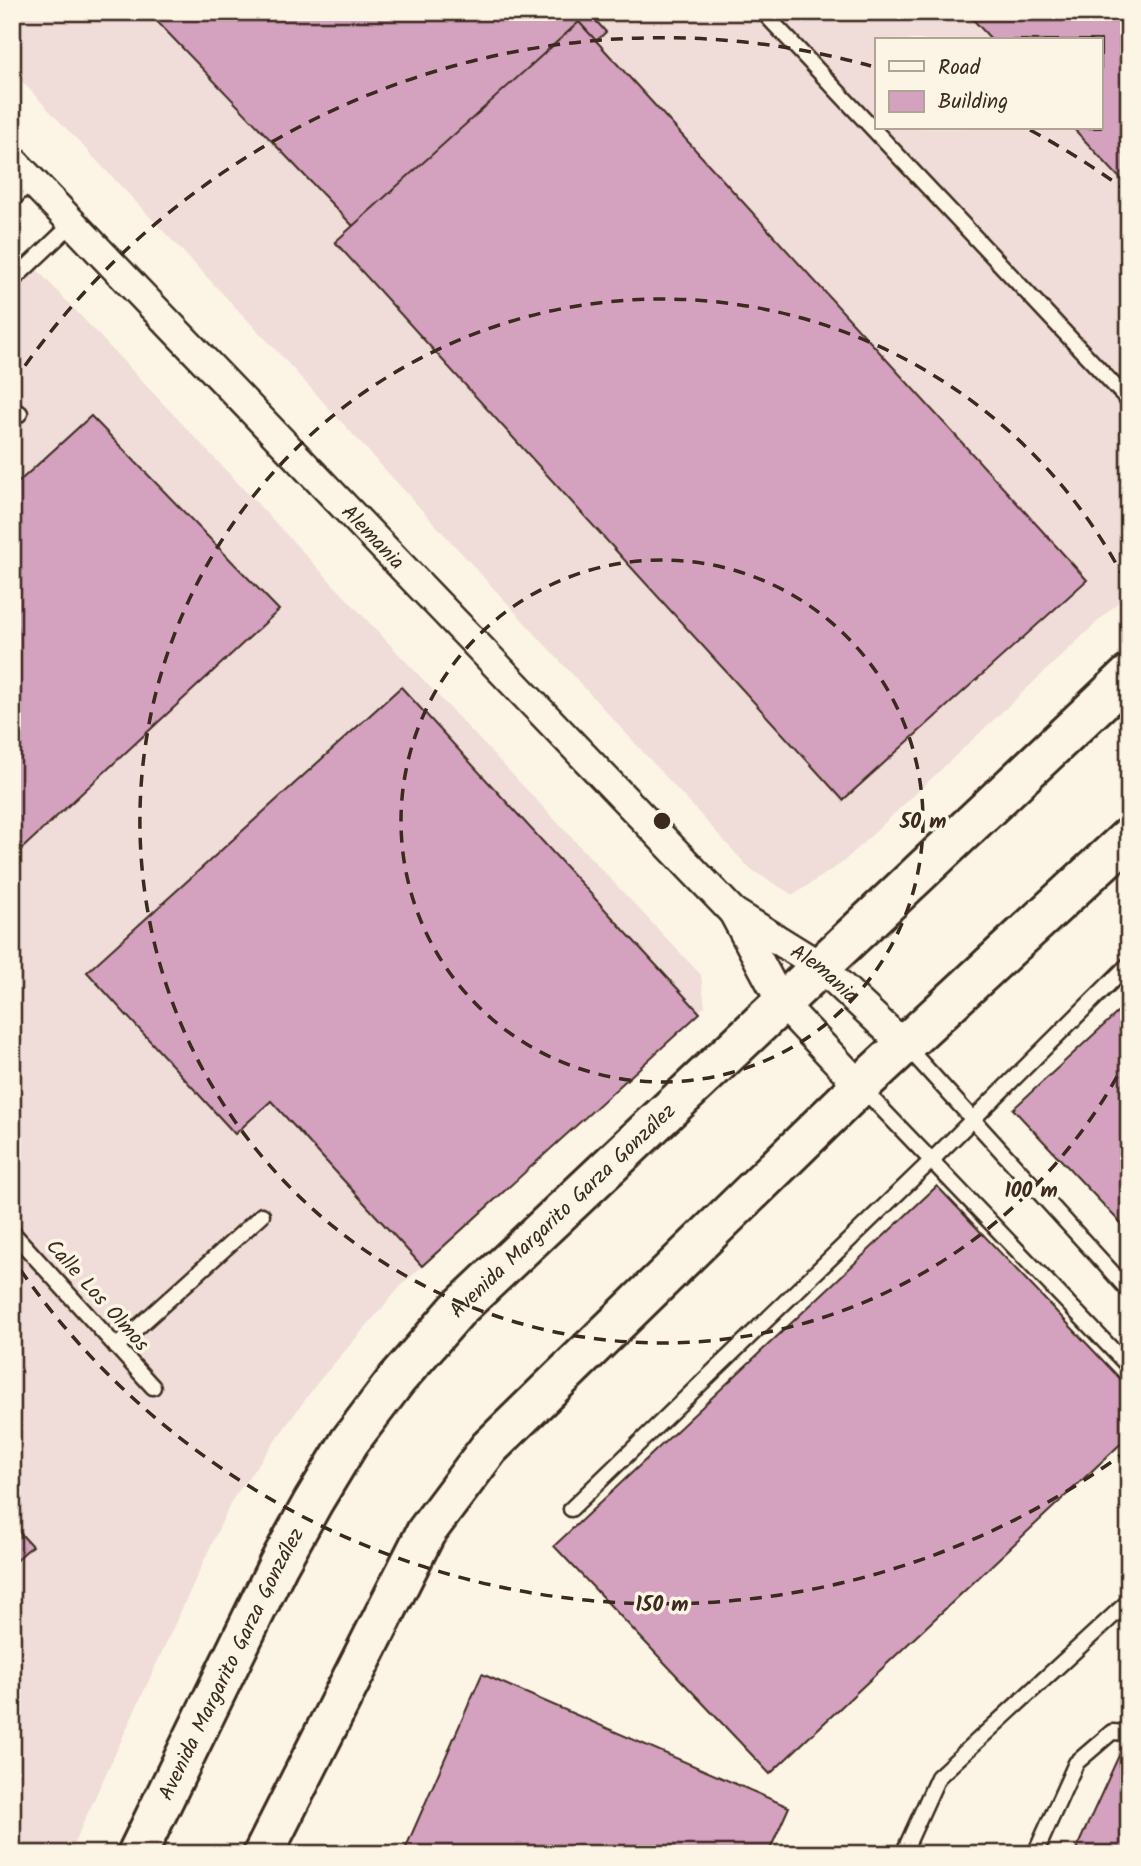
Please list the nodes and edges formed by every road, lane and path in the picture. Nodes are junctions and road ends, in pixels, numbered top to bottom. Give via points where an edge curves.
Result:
1 (763, 12) edge
2 (12, 160) edge
3 (22, 190) edge
4 (73, 223) junction
5 (12, 281) edge
6 (1129, 401) edge
7 (1129, 675) edge
8 (1129, 837) edge
9 (733, 912) junction
10 (1129, 964) edge
11 (820, 966) junction
12 (780, 1002) junction
13 (905, 1045) junction
14 (860, 1086) junction
15 (973, 1119) junction
16 (931, 1161) junction
17 (262, 1215) dead end
18 (16, 1242) edge
19 (1129, 1291) edge
20 (116, 1347) junction
21 (1129, 1367) edge
22 (153, 1387) dead end
23 (571, 1509) dead end
24 (1129, 1601) edge
25 (1129, 1733) edge
26 (137, 1854) edge
27 (263, 1854) edge
28 (903, 1854) edge
29 (1035, 1854) edge

1 - 6 lane
2 - 3 street, Alemania
3 - 4 street, Alemania
4 - 5 lane
4 - 9 street, Alemania
7 - 11 main road, Avenida Margarito Garza González
8 - 13 main road
9 - 11 street, Alemania
9 - 12 street, Alemania
10 - 15 lane
11 - 12 main road, Avenida Margarito Garza González
11 - 13 street, Alemania
12 - 14 street, Alemania
12 - 26 main road, Avenida Margarito Garza González via 458,1309 389,1389 351,1441 278,1565
13 - 14 main road
13 - 15 lane
14 - 16 lane
14 - 27 main road via 489,1448 426,1532
15 - 16 lane
15 - 19 lane
16 - 21 lane
16 - 23 lane
17 - 20 lane
18 - 20 lane, Calle Los Olmos
20 - 22 lane, Calle Los Olmos
24 - 28 lane via 939,1777
25 - 29 lane via 1112,1732 1076,1763

